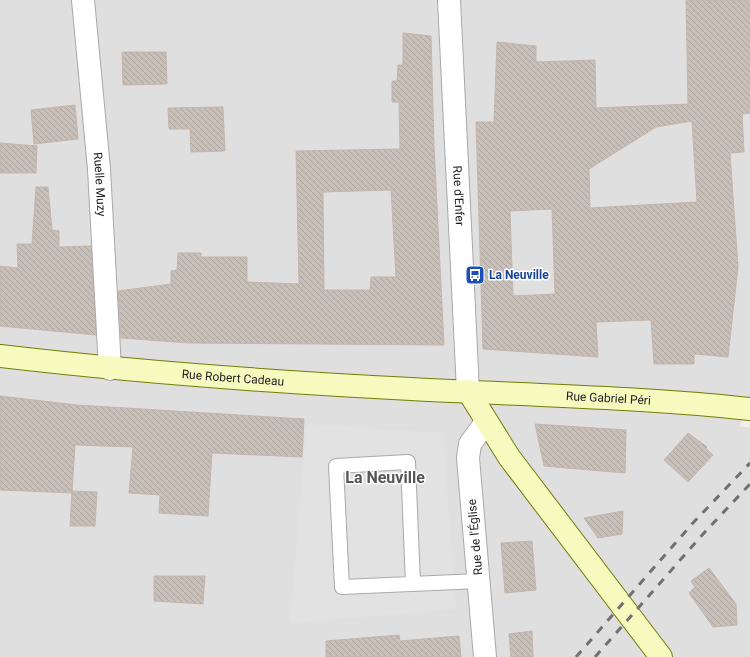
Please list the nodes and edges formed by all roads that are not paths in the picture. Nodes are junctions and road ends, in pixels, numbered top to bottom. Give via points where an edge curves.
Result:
1 (83, 0) edge
2 (449, 0) edge
3 (0, 356) edge
4 (110, 369) junction
5 (468, 391) junction
6 (750, 409) edge
7 (486, 422) junction
8 (480, 581) junction
9 (413, 584) junction
10 (485, 657) edge
11 (661, 657) edge

1 - 4 street, Ruelle Muzy via 99,169
2 - 5 street, Rue d'Enfer
3 - 4 main road, Rue Robert Cadeau
4 - 5 main road, Rue Robert Cadeau
5 - 6 main road, Rue Gabriel Péri via 657,400
5 - 7 main road
7 - 8 street, Rue de l'Église via 470,444 468,458
7 - 11 main road via 544,504
8 - 9 lane
8 - 10 street, Rue de l'Église
9 - 9 lane via 342,587 336,466 408,462

